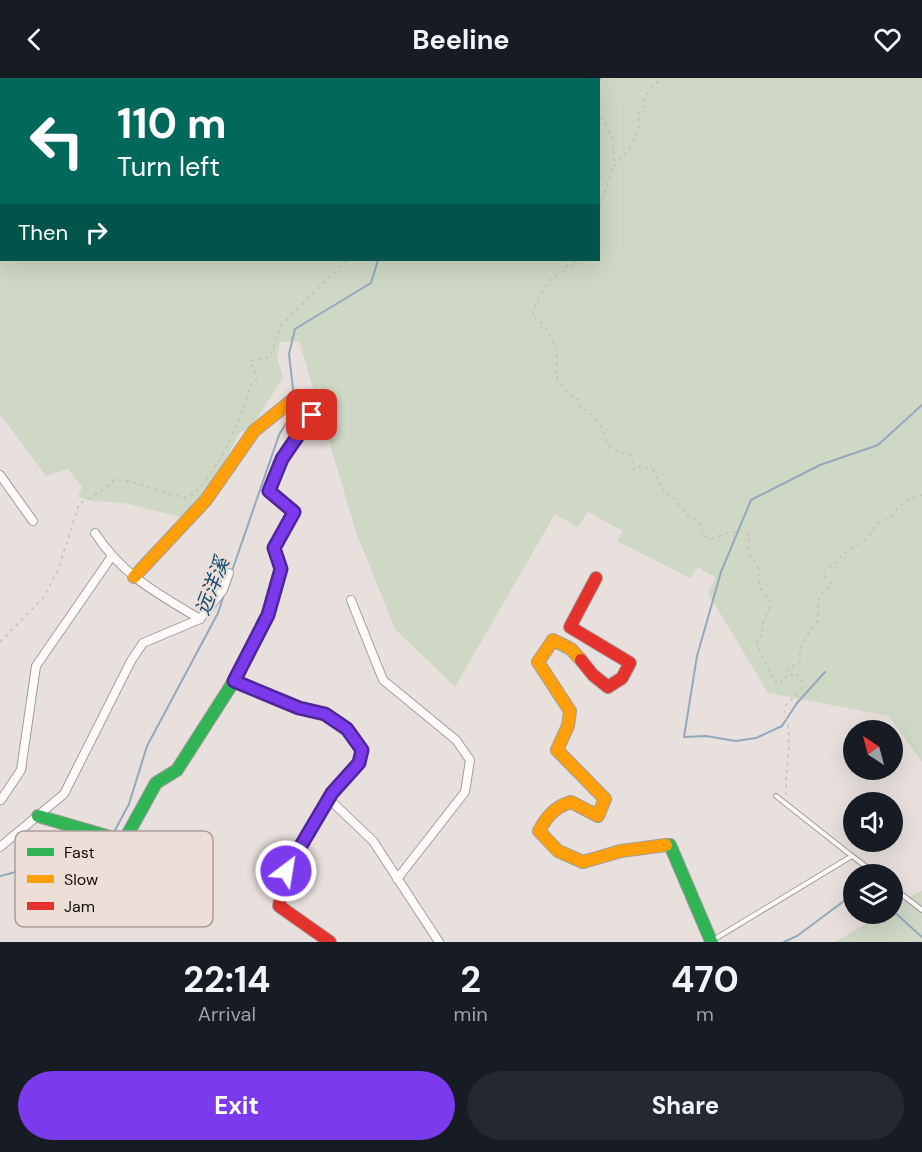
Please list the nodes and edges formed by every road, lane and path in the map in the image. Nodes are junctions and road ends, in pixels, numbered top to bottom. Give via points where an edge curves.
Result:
1 (661, 78) edge
2 (600, 115) edge
3 (614, 166) junction
4 (600, 205) edge
5 (346, 261) edge
6 (575, 261) edge
7 (0, 475) edge
8 (922, 495) edge
9 (33, 521) dead end
10 (94, 533) dead end
11 (112, 556) junction
12 (229, 573) dead end
13 (134, 577) junction
14 (596, 578) dead end
15 (351, 600) dead end
16 (200, 619) junction
17 (0, 642) edge
18 (783, 677) dead end
19 (234, 681) junction
20 (776, 796) dead end
21 (329, 799) junction
22 (1, 800) edge
23 (788, 806) junction
24 (38, 816) junction
25 (20, 831) edge
26 (90, 831) edge
27 (129, 831) edge
28 (15, 835) edge
29 (0, 847) edge
30 (852, 856) junction
31 (863, 864) edge
32 (398, 879) junction
33 (903, 895) edge
34 (922, 910) edge
35 (711, 941) edge
36 (330, 942) edge
37 (439, 942) edge

1 - 3 path via 644,97 645,105 638,116 639,133
2 - 3 path via 613,139
3 - 4 path
5 - 17 path via 281,325 270,357 250,361 257,379 251,383 245,407 221,459 195,493 188,498 172,496 116,478 79,504 58,570 43,598
6 - 18 path via 576,266 568,264 538,294 532,316 544,324 552,340 557,380 579,400 580,407 588,409 607,435 606,443 631,455 634,470 641,466 654,471 665,494 671,494 686,515 700,522 703,535 711,539 727,532 746,531 748,551 760,571 759,586 771,603 758,647 770,666 773,681 780,683
7 - 9 street
8 - 23 path via 906,500 876,525 867,539 825,569 823,575 832,585 816,605 818,620 807,632 800,661 786,671 786,678 795,673 801,678 803,687 786,705 784,713 788,726
10 - 11 street
11 - 13 street
11 - 22 street via 36,666 21,770
12 - 16 street via 223,590
13 - 16 street
13 - 19 street via 196,513 244,442 269,414 290,402 312,415 282,459 269,491 294,512 274,548 281,569 268,615
14 - 35 street via 570,627 630,663 622,678 608,687 569,645 553,640 538,662 570,711 557,750 605,799 598,816 571,802 558,805 539,831 544,840 573,860 586,863 629,850 670,845
15 - 32 street via 383,680 456,740 470,760 465,792
16 - 24 street via 143,643 64,794
19 - 21 street via 299,708 325,714 347,729 362,750 359,763
19 - 27 street via 177,770 156,783
20 - 23 lane
21 - 32 street via 373,841
21 - 36 street via 286,871 279,906
23 - 30 lane
24 - 25 street
24 - 26 street
28 - 29 street
30 - 31 lane
30 - 35 lane
32 - 37 street
33 - 34 lane

